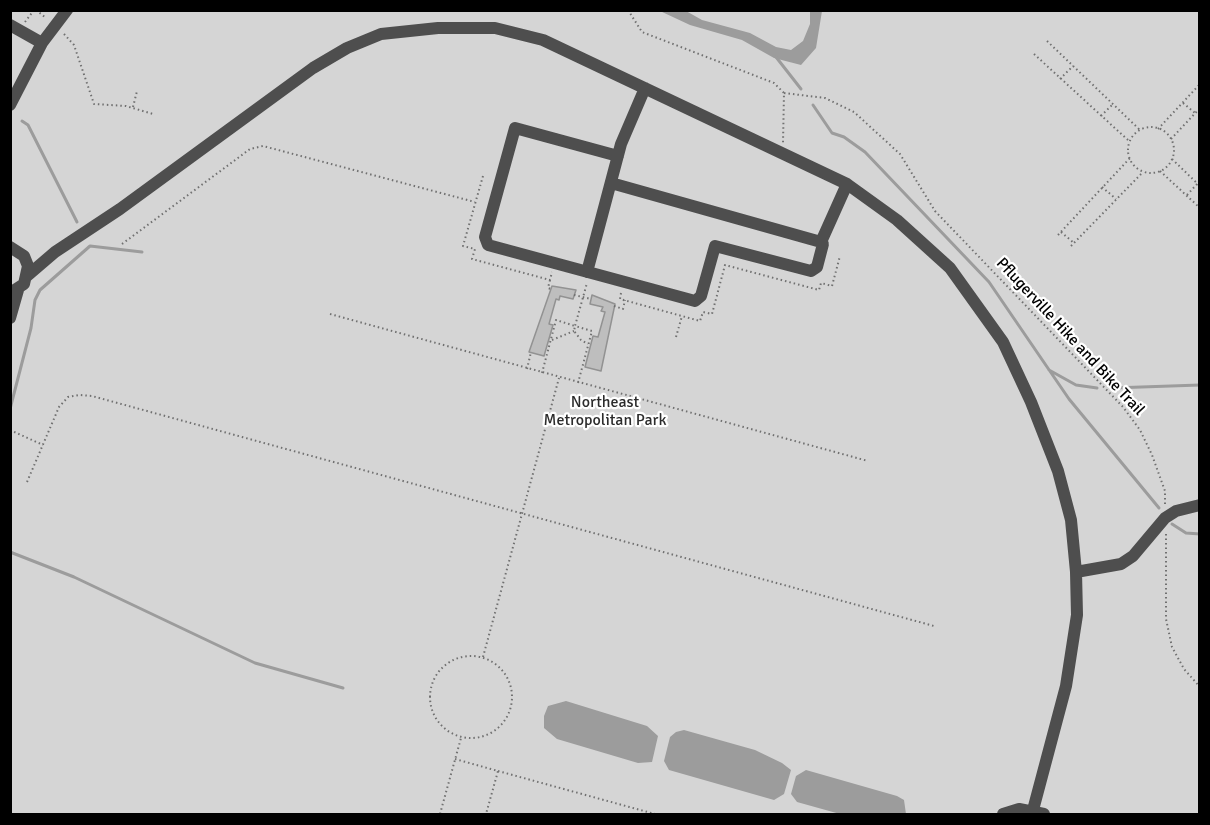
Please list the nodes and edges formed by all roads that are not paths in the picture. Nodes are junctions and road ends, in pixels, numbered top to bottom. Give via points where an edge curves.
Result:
1 (67, 10) edge
2 (10, 25) edge
3 (42, 42) junction
4 (645, 88) junction
5 (10, 105) edge
6 (618, 156) junction
7 (611, 183) junction
8 (847, 184) junction
9 (821, 242) junction
10 (15, 249) edge
11 (55, 252) junction
12 (27, 276) junction
13 (587, 276) junction
14 (14, 292) edge
15 (10, 318) edge
16 (1200, 505) edge
17 (1076, 572) junction
18 (1038, 812) edge
19 (1003, 814) edge

1 - 3 street
2 - 3 street
3 - 5 street
4 - 6 street
4 - 8 street
4 - 11 street via 543,40 495,28 381,34 313,68
6 - 7 street
6 - 13 street via 515,128 484,237 489,245
7 - 9 street
7 - 13 street
8 - 9 street
8 - 17 street via 897,220 950,268 1003,342 1058,471 1071,520
9 - 13 street via 817,267 812,271 715,246 702,296 695,301
10 - 11 street
10 - 12 street via 28,266
11 - 12 street
12 - 14 street
14 - 15 street
16 - 17 street via 1166,518 1121,564
17 - 18 street via 1077,615 1066,686
18 - 19 street via 1019,809

